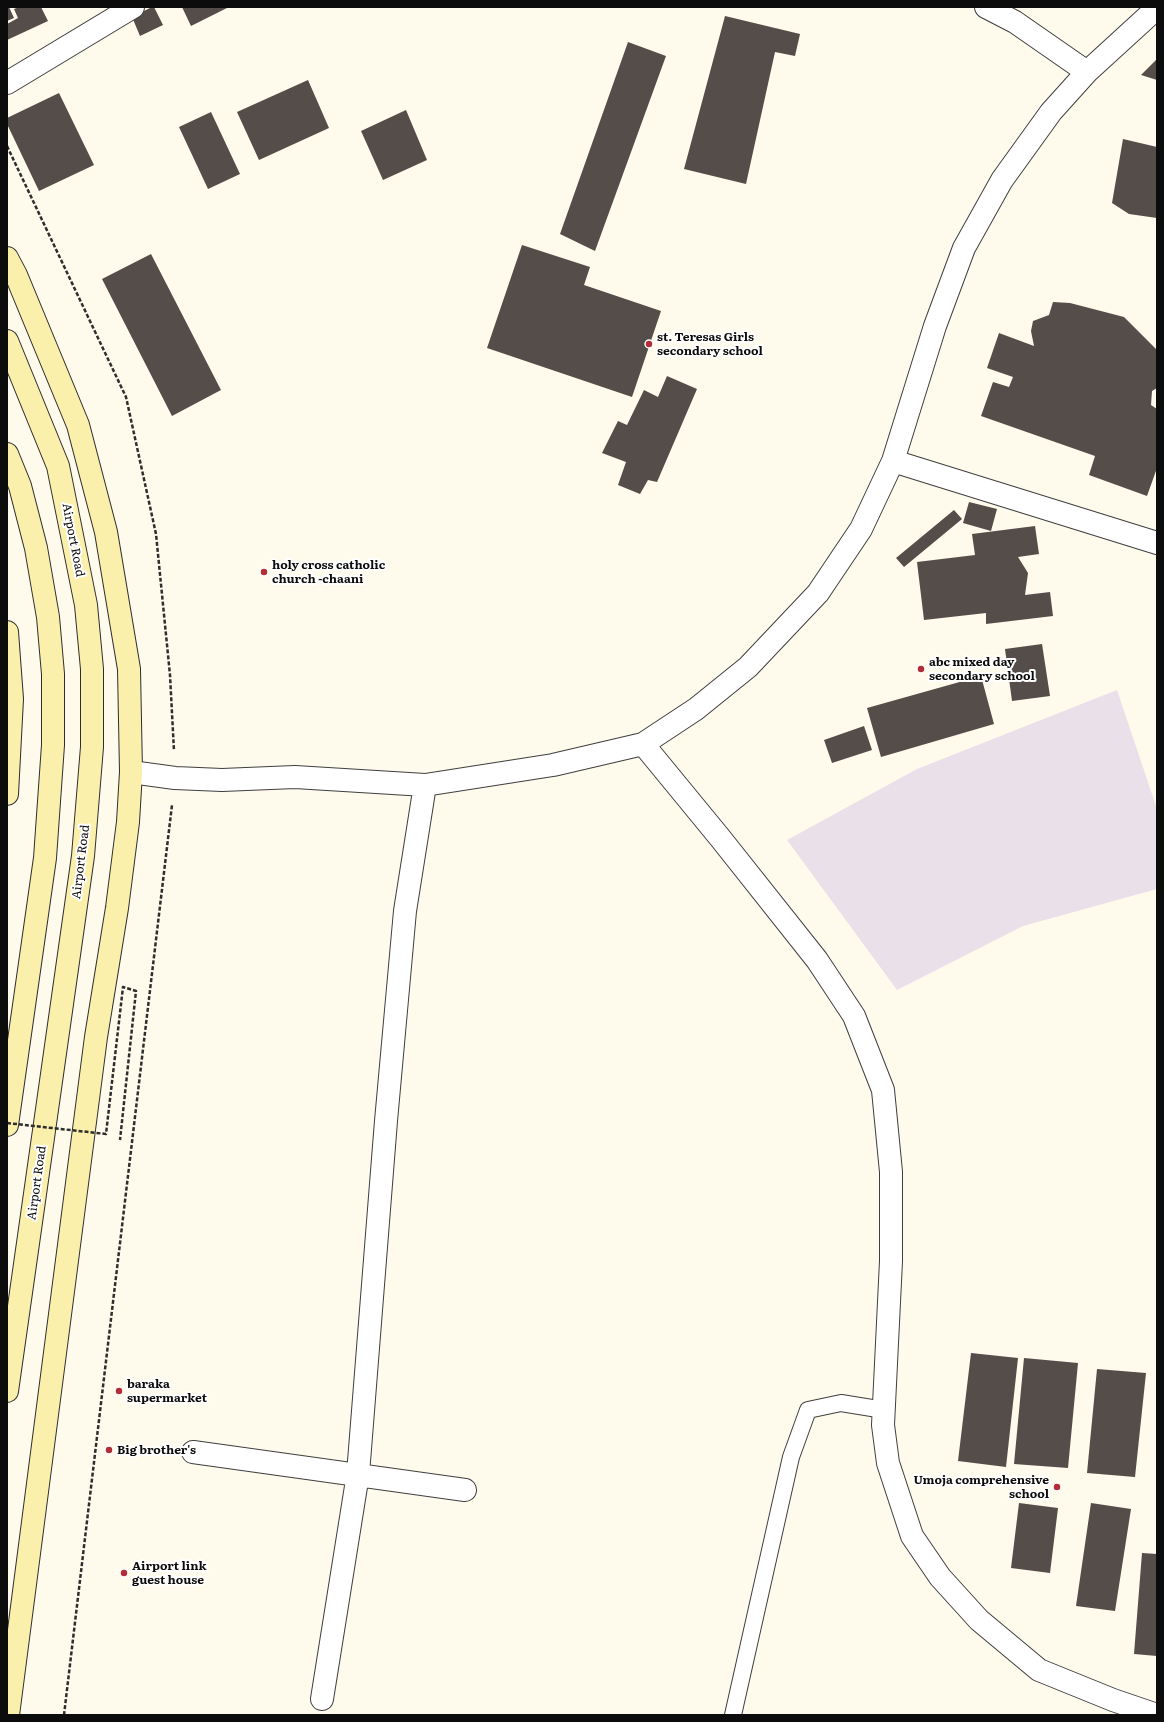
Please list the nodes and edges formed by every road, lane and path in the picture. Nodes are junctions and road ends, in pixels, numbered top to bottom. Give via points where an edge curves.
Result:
1 (133, 7) edge
2 (986, 7) edge
3 (1157, 8) edge
4 (1087, 72) junction
5 (7, 83) edge
6 (7, 258) edge
7 (7, 341) edge
8 (7, 454) edge
9 (893, 461) junction
10 (1157, 543) edge
11 (7, 632) edge
12 (643, 744) junction
13 (131, 772) junction
14 (425, 785) junction
15 (7, 794) edge
16 (7, 1124) edge
17 (120, 1140) dead end
18 (7, 1391) edge
19 (884, 1410) junction
20 (193, 1452) dead end
21 (358, 1474) junction
22 (465, 1490) dead end
23 (322, 1699) dead end
24 (1157, 1714) edge
25 (8, 1715) edge
26 (732, 1715) edge

1 - 5 street
2 - 4 street via 1015,22
3 - 4 street
4 - 9 street via 1051,112 1006,174 964,248 935,326
6 - 13 main road via 78,425 106,532 129,669
7 - 18 main road, Airport Road via 58,466 86,606 92,669 92,747 83,856
8 - 16 main road via 20,486 36,548 48,617 53,674 53,745 45,858
9 - 10 street
9 - 12 street via 861,529 818,593 748,667 696,709
11 - 15 main road via 12,699
12 - 14 street via 553,765
12 - 19 street via 817,960 854,1016 883,1090 891,1172 891,1261
13 - 14 street via 175,778 222,780 295,777
13 - 25 main road via 119,893 96,1037
14 - 21 street via 405,911
16 - 17 path, bridge via 106,1134 123,987 136,991
19 - 24 street via 883,1425 892,1478 912,1536 940,1577 980,1620 1038,1670 1113,1700
19 - 26 lane via 841,1403 808,1410 791,1457
20 - 21 street
21 - 22 street
21 - 23 street

